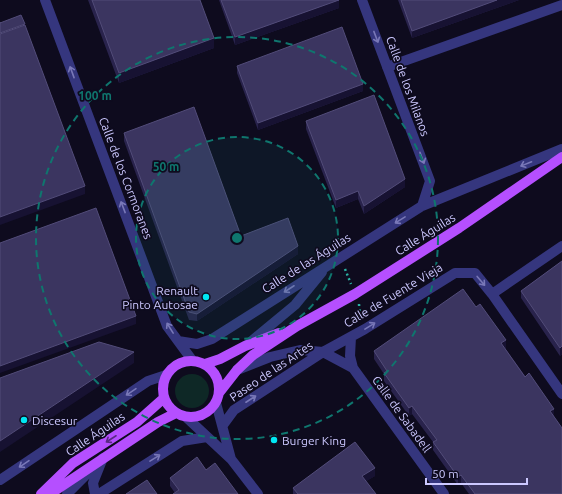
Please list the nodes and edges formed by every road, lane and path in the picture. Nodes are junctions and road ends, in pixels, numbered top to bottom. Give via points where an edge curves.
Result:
1 (45, 0) edge
2 (362, 0) edge
3 (562, 5) edge
4 (388, 67) junction
5 (562, 149) edge
6 (562, 158) edge
7 (422, 206) junction
8 (562, 246) edge
9 (340, 257) junction
10 (329, 264) junction
11 (355, 294) junction
12 (492, 294) junction
13 (297, 326) junction
14 (365, 329) junction
15 (351, 337) junction
16 (178, 341) junction
17 (246, 346) junction
18 (323, 352) junction
19 (192, 360) junction
20 (205, 364) junction
21 (353, 368) junction
22 (237, 370) junction
23 (166, 375) junction
24 (562, 394) edge
25 (164, 398) junction
26 (218, 398) junction
27 (176, 413) junction
28 (186, 417) junction
29 (223, 425) junction
30 (207, 437) junction
31 (103, 458) junction
32 (231, 459) junction
33 (0, 480) edge
34 (41, 494) edge
35 (50, 494) edge
36 (67, 494) edge
37 (95, 494) edge
38 (99, 494) edge
39 (258, 494) edge
40 (444, 494) edge

16 -> 1 street, Calle de los Cormoranes via 167,326
2 -> 4 street, Calle de los Milanos
3 - 4 street
4 -> 7 street, Calle de los Milanos via 430,181
5 -> 7 street, Calle de las Águilas
6 - 11 main road, Calle Águilas via 460,228
7 -> 9 street, Calle de las Águilas
8 - 12 street
9 - 10 street, Calle de las Águilas
9 - 11 path
10 -> 16 street, Calle de las Águilas via 212,339 197,344
10 - 17 street via 295,305
11 - 13 main road, Calle Águilas
11 - 14 path via 360,305 360,323
14 -> 12 street, Calle de Fuente Vieja via 454,273 475,274
12 - 24 street, Calle de Fuente Vieja
13 - 17 main road, Paseo de las Artes
13 - 22 main road, Paseo de las Artes via 253,355
14 - 15 street, Calle de Fuente Vieja
15 - 18 street, Calle de Fuente Vieja
15 - 21 street, Calle de Sabadell via 350,356
16 - 19 street, Calle de los Cormoranes
17 - 20 main road, Paseo de las Artes
18 - 21 street, Calle de Sabadell
18 - 22 street, Paseo de las Artes via 300,350 270,357
29 -> 18 street, Paseo de las Artes via 234,410
19 - 20 main road
19 - 23 main road via 177,364
20 - 26 main road via 215,372 219,382
21 - 40 street, Calle de Sabadell
22 - 26 main road, Paseo de las Artes
23 - 25 main road via 162,387
23 -> 33 street via 148,381
25 - 27 main road via 169,408
25 -> 34 main road, Calle Águilas via 137,422 73,464
26 - 28 main road via 209,411 198,417
26 - 29 street
27 - 28 main road
27 - 31 main road
28 - 30 street
29 - 32 street
30 - 32 street
38 -> 30 street via 182,441
31 - 35 main road
31 - 36 street
31 - 37 street via 93,483
32 - 39 street

